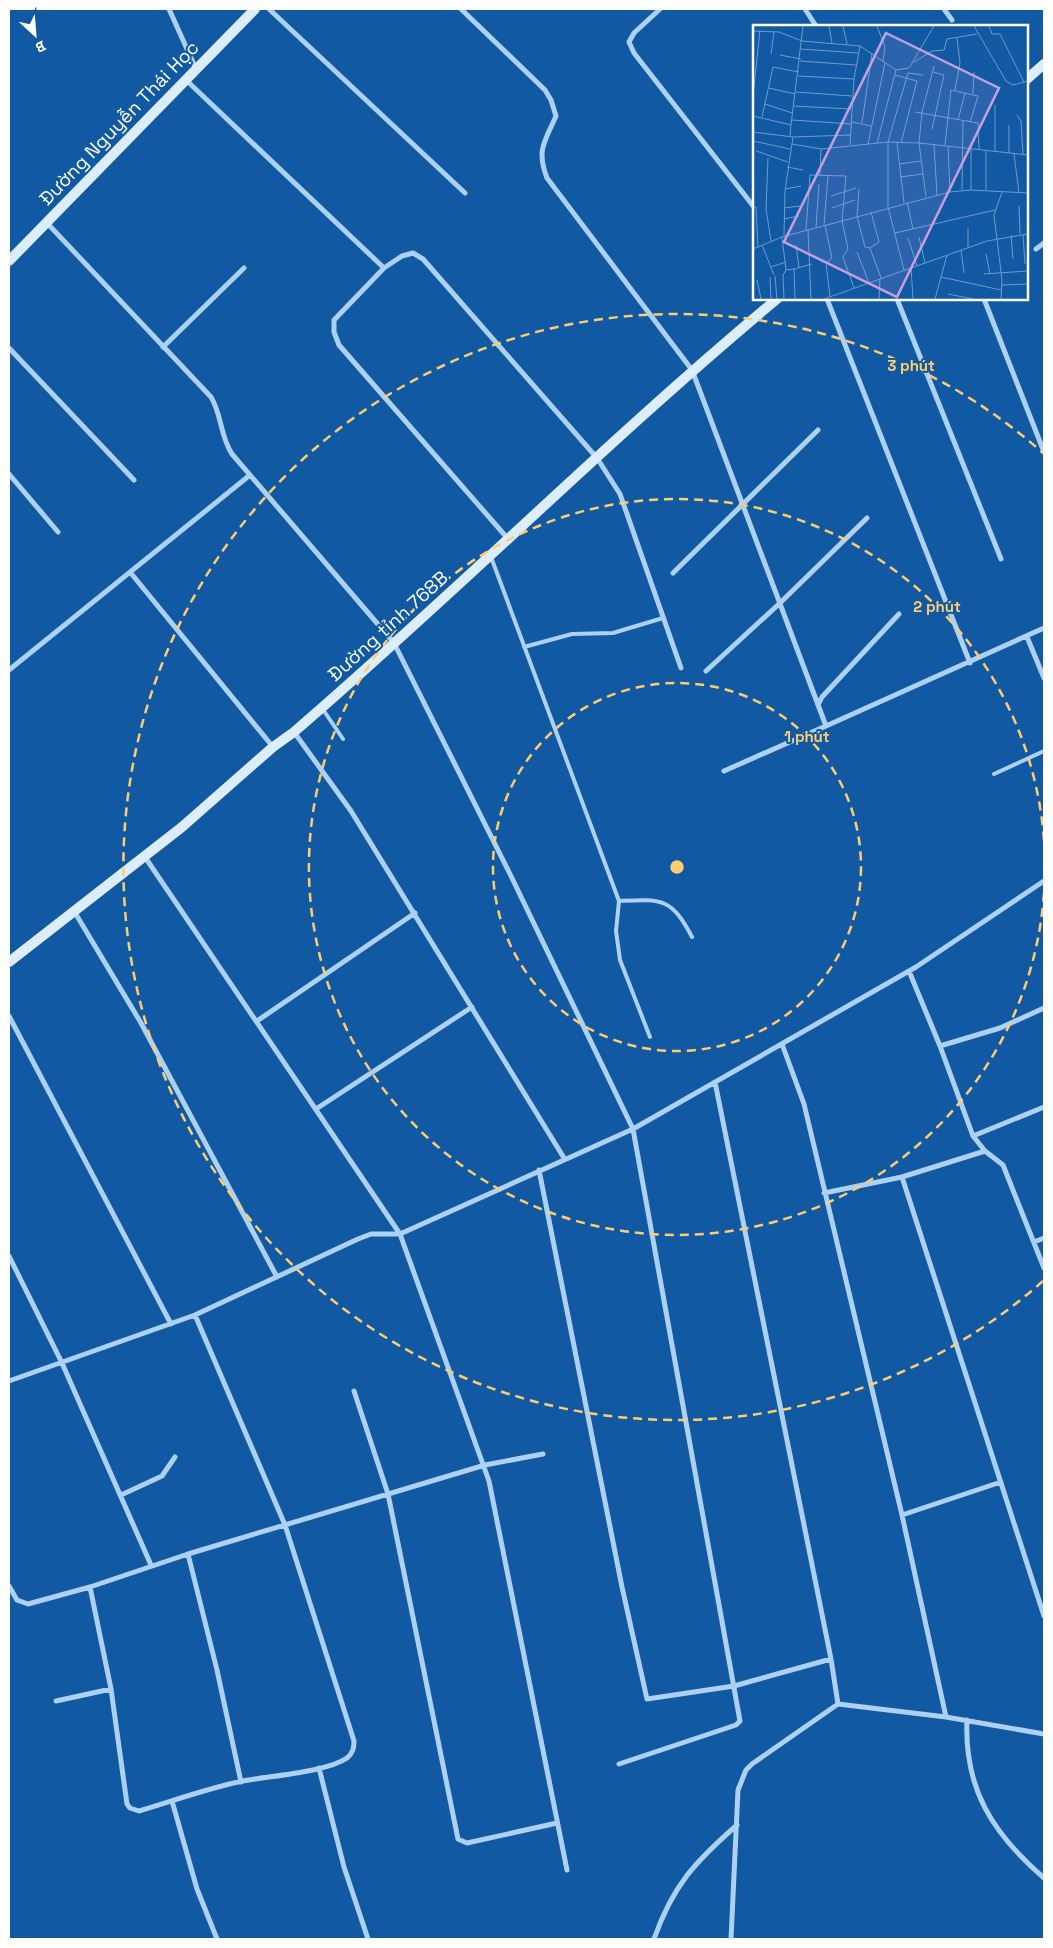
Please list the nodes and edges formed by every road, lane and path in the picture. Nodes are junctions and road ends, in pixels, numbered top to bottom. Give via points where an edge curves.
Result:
1 (169, 9) edge
2 (255, 9) edge
3 (269, 9) edge
4 (461, 9) edge
5 (660, 9) edge
6 (804, 9) edge
7 (944, 9) edge
8 (952, 20) dead end
9 (815, 25) edge
10 (1044, 64) edge
11 (196, 69) junction
12 (1028, 77) edge
13 (186, 80) junction
14 (465, 193) dead end
15 (753, 207) edge
16 (46, 222) junction
17 (1044, 243) edge
18 (1036, 249) dead end
19 (9, 261) edge
20 (244, 268) dead end
21 (384, 268) junction
22 (777, 300) edge
23 (827, 300) edge
24 (897, 300) edge
25 (984, 300) edge
26 (162, 347) junction
27 (9, 348) edge
28 (692, 370) junction
29 (818, 430) dead end
30 (1044, 452) edge
31 (597, 458) junction
32 (9, 474) edge
33 (250, 475) junction
34 (134, 480) dead end
35 (742, 504) junction
36 (866, 518) dead end
37 (58, 532) dead end
38 (509, 540) junction
39 (491, 557) junction
40 (1001, 559) dead end
41 (130, 572) junction
42 (673, 572) dead end
43 (780, 603) junction
44 (898, 614) dead end
45 (663, 618) junction
46 (1044, 628) edge
47 (1027, 637) junction
48 (394, 643) junction
49 (524, 647) junction
50 (970, 663) junction
51 (681, 668) dead end
52 (9, 670) edge
53 (706, 671) dead end
54 (1044, 678) edge
55 (818, 706) junction
56 (322, 708) junction
57 (826, 726) junction
58 (294, 732) junction
59 (343, 739) dead end
60 (273, 747) junction
61 (1044, 751) edge
62 (724, 771) dead end
63 (994, 774) dead end
64 (145, 857) junction
65 (1044, 881) edge
66 (619, 901) junction
67 (74, 911) junction
68 (415, 913) junction
69 (692, 937) dead end
70 (9, 962) edge
71 (909, 971) junction
72 (472, 1007) junction
73 (1044, 1008) edge
74 (9, 1016) edge
75 (257, 1021) junction
76 (650, 1038) dead end
77 (782, 1044) junction
78 (940, 1046) junction
79 (715, 1082) junction
80 (1044, 1107) edge
81 (316, 1109) junction
82 (633, 1129) junction
83 (973, 1136) junction
84 (985, 1151) junction
85 (564, 1158) junction
86 (539, 1170) junction
87 (902, 1177) junction
88 (824, 1193) junction
89 (400, 1234) junction
90 (1044, 1238) edge
91 (1034, 1242) junction
92 (9, 1256) edge
93 (1044, 1268) edge
94 (277, 1277) junction
95 (195, 1315) junction
96 (171, 1324) junction
97 (62, 1363) junction
98 (9, 1381) edge
99 (354, 1391) dead end
100 (543, 1454) dead end
101 (175, 1457) dead end
102 (485, 1465) junction
103 (1001, 1482) junction
104 (388, 1494) junction
105 (120, 1495) junction
106 (902, 1515) junction
107 (286, 1525) junction
108 (188, 1554) junction
109 (151, 1565) junction
110 (9, 1586) edge
111 (90, 1587) junction
112 (1044, 1616) edge
113 (832, 1659) junction
114 (734, 1686) junction
115 (111, 1688) junction
116 (56, 1701) dead end
117 (838, 1704) junction
118 (946, 1717) junction
119 (967, 1720) junction
120 (1044, 1734) edge
121 (619, 1764) dead end
122 (319, 1768) junction
123 (241, 1782) junction
124 (172, 1801) junction
125 (557, 1824) junction
126 (737, 1825) junction
127 (567, 1870) dead end
128 (1044, 1878) edge
129 (217, 1939) edge
130 (368, 1939) edge
131 (654, 1939) edge
132 (731, 1939) edge

1 - 11 street
2 - 11 street, Đường Nguyễn Thái Học
3 - 14 street
4 - 28 street via 544,90 556,116 542,146 541,162 547,178
5 - 15 street via 634,33 629,42 634,53
6 - 9 street
7 - 8 street
10 - 12 street
11 - 13 street, Đường Nguyễn Thái Học
13 - 16 street, Đường Nguyễn Thái Học
13 - 21 street
16 - 19 street, Đường Nguyễn Thái Học
16 - 26 street
17 - 18 street
20 - 26 street
21 - 31 street via 413,253 423,259
21 - 38 street via 334,320 339,346
22 - 28 street, Đường tỉnh 768B
23 - 50 street
24 - 40 street
25 - 30 street
26 - 33 street via 211,397 217,406 226,444
27 - 34 street
28 - 31 street, Đường tỉnh 768B
28 - 35 street
29 - 35 street
31 - 38 street, Đường tỉnh 768B
31 - 45 street via 620,494
32 - 37 street
33 - 41 street
33 - 48 street
35 - 42 street
35 - 43 street
36 - 43 street
38 - 39 street, Đường tỉnh 768B
39 - 48 street, Đường tỉnh 768B
39 - 49 lane
41 - 52 street
41 - 60 street
43 - 53 street
43 - 55 street
44 - 55 street via 822,697
45 - 49 lane via 613,633 572,634
45 - 51 street
46 - 47 street
47 - 50 street
47 - 54 street
48 - 56 street, Đường tỉnh 768B
48 - 82 street
49 - 66 lane
50 - 57 street
55 - 57 street
56 - 58 street, Đường tỉnh 768B
56 - 59 lane
57 - 62 street
58 - 60 street, Đường tỉnh 768B
58 - 68 street via 351,811
60 - 64 street, Đường tỉnh 768B
61 - 63 lane
64 - 67 street, Đường tỉnh 768B
64 - 75 street
65 - 71 street
66 - 69 lane via 667,903
66 - 76 lane via 616,931 620,960
67 - 70 street, Đường tỉnh 768B
67 - 94 street via 141,1023
68 - 72 street
68 - 75 street
71 - 77 street
71 - 78 street
72 - 81 street
72 - 85 street
73 - 78 street via 1000,1028
74 - 96 street
75 - 81 street
77 - 79 street
77 - 88 street via 804,1104
78 - 83 street
79 - 82 street
79 - 113 street
80 - 83 street
81 - 89 street
82 - 85 street
82 - 114 street
83 - 84 street
84 - 87 street
84 - 91 street via 1003,1165
85 - 86 street
86 - 89 street
86 - 114 street via 647,1699
87 - 88 street
87 - 103 street
88 - 106 street
89 - 94 street via 371,1234 358,1238
89 - 102 street
90 - 91 street
91 - 93 street
92 - 97 street
94 - 95 street
95 - 96 street
95 - 107 street
96 - 97 street
97 - 98 street
97 - 105 street
99 - 104 street
100 - 102 street
101 - 105 street via 162,1476
102 - 104 street
102 - 125 street
103 - 106 street
103 - 112 street
104 - 107 street
104 - 125 street via 458,1839 467,1843
105 - 109 street
106 - 118 street
107 - 108 street
107 - 122 street via 354,1741 349,1757
108 - 109 street
108 - 123 street
109 - 111 street
110 - 111 street via 17,1600 28,1604
111 - 115 street
113 - 114 street
113 - 117 street
114 - 121 street via 739,1723
115 - 116 street
115 - 124 street via 126,1804 139,1811
117 - 118 street
117 - 126 street via 746,1770 738,1790
118 - 119 street
119 - 120 street
119 - 128 street via 968,1765 983,1806 1002,1834
122 - 123 street
122 - 130 street via 353,1898
123 - 124 street
124 - 129 street via 197,1889
125 - 127 street
126 - 131 street via 700,1858 684,1879 672,1897
126 - 132 street

